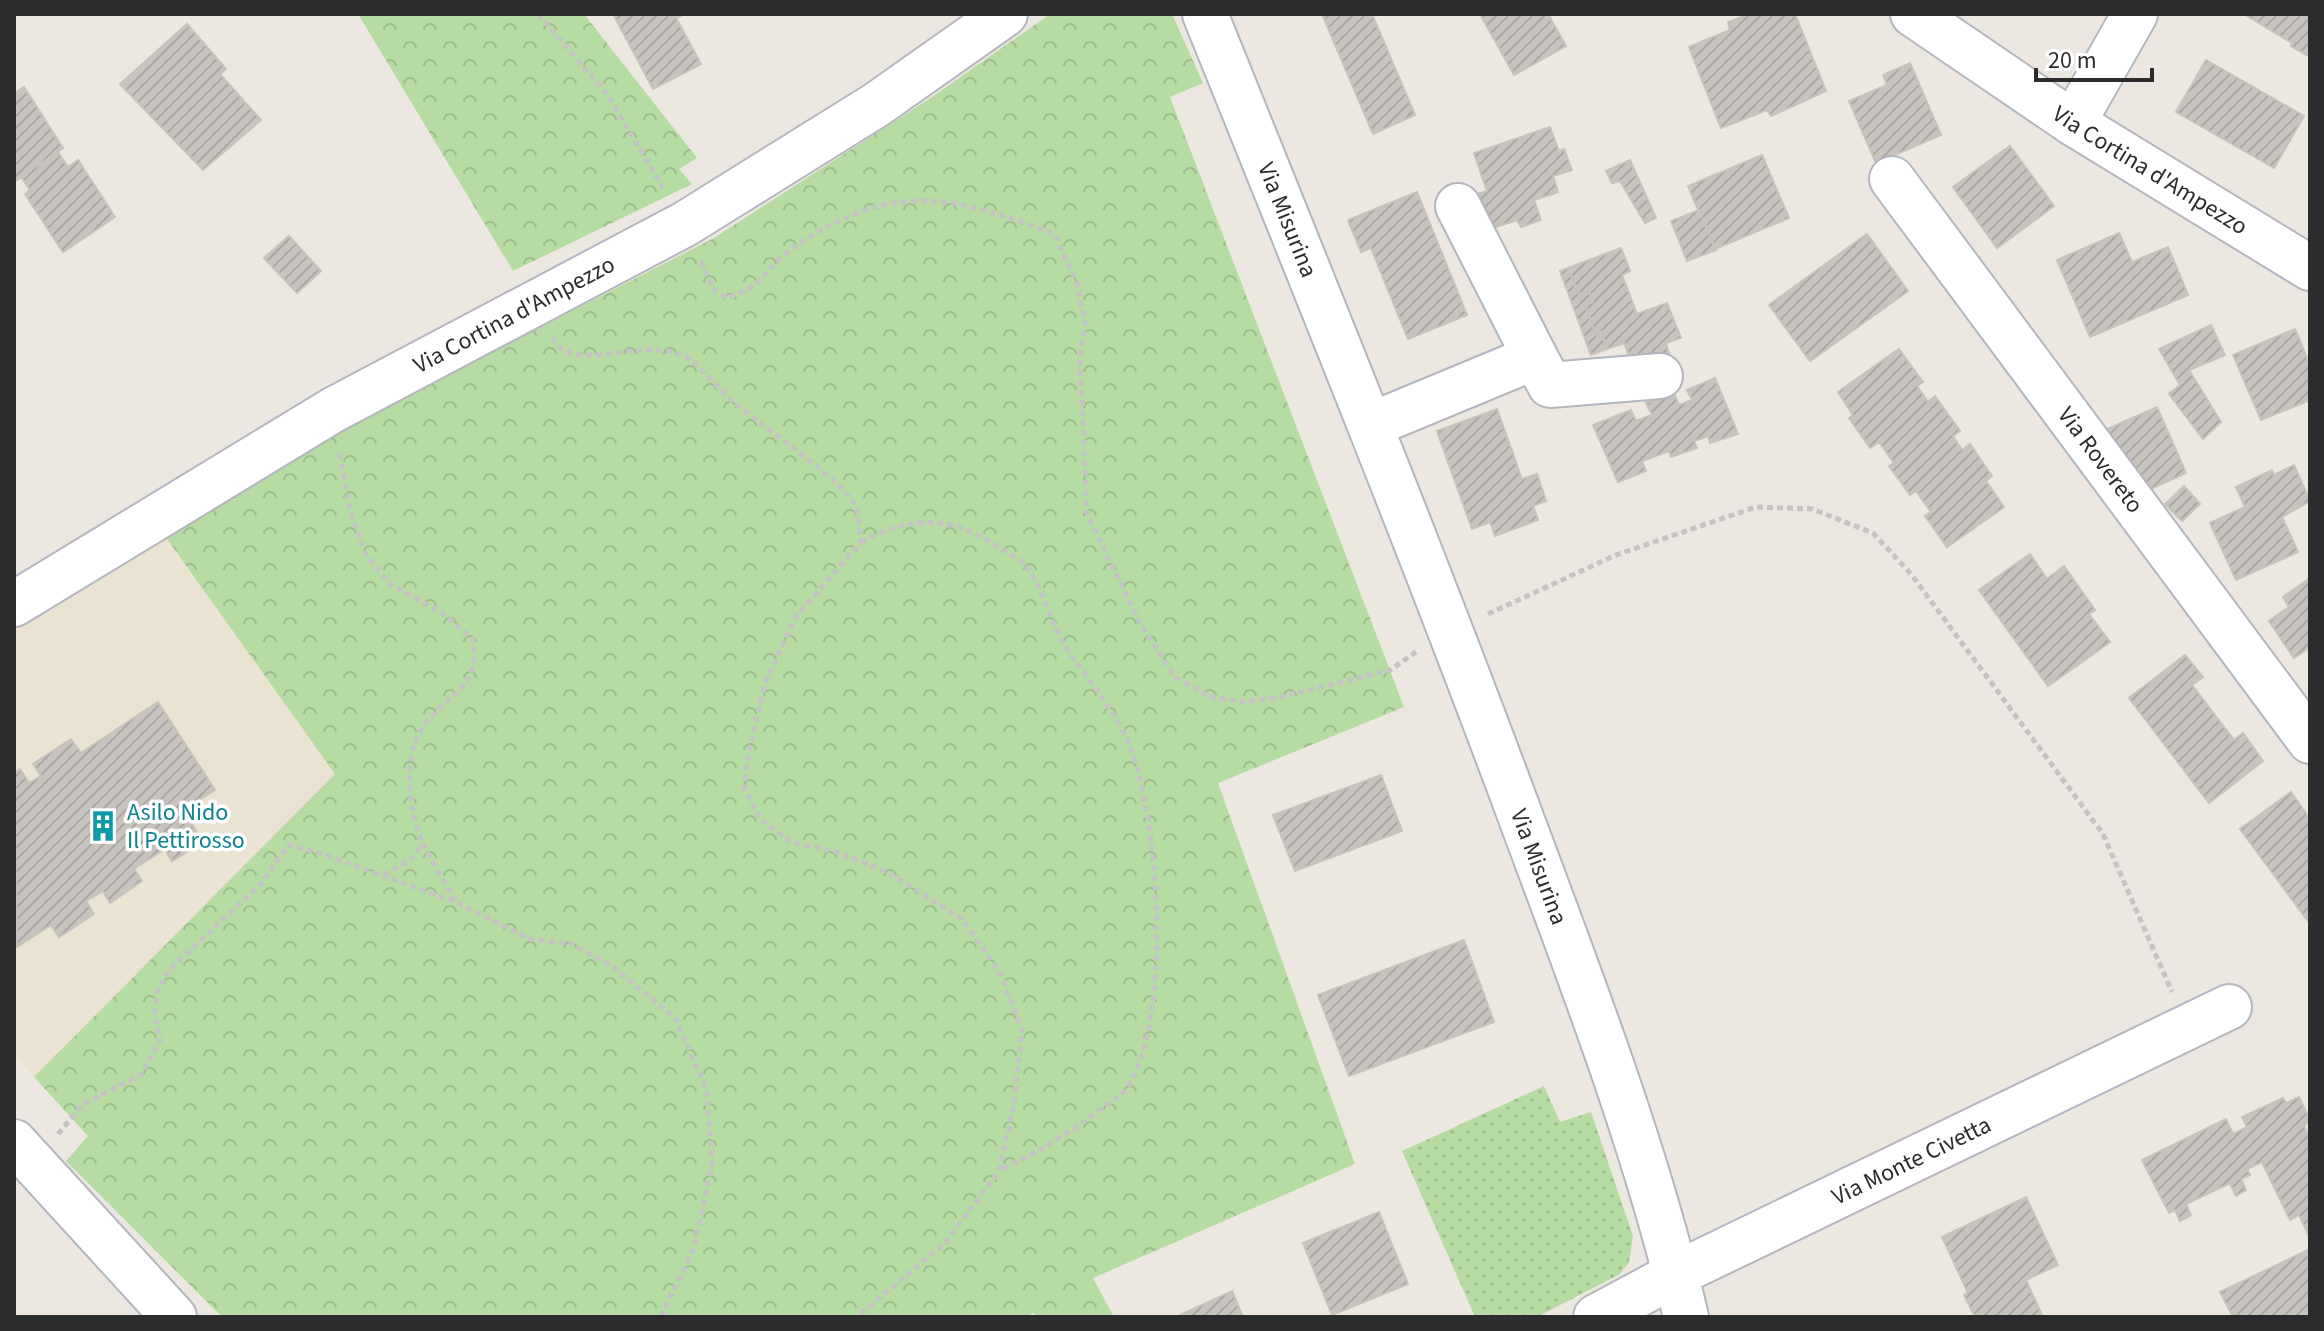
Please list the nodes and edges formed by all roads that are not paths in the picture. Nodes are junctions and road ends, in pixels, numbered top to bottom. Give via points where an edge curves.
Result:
1 (1005, 14) edge
2 (1205, 14) edge
3 (1913, 14) edge
4 (2135, 14) edge
5 (2073, 123) junction
6 (1892, 179) dead end
7 (1458, 206) dead end
8 (2310, 268) edge
9 (1535, 357) junction
10 (1660, 376) dead end
11 (1371, 425) junction
12 (14, 604) edge
13 (2310, 741) edge
14 (2229, 1007) dead end
15 (24, 1153) edge
16 (1676, 1274) junction
17 (174, 1317) edge
18 (1596, 1317) edge
19 (1686, 1317) edge

1 - 12 street, Via Cortina d'Ampezzo via 876,105 685,224 333,410
2 - 11 street, Via Misurina
3 - 5 street, Via Cortina d'Ampezzo
4 - 5 street
5 - 8 street, Via Cortina d'Ampezzo
6 - 13 street, Via Rovereto
7 - 9 street
9 - 10 street via 1550,385
9 - 11 street
11 - 16 street, Via Misurina via 1561,926
14 - 16 street, Via Monte Civetta
15 - 17 street
16 - 18 street, Via Monte Civetta
16 - 19 street, Via Misurina

